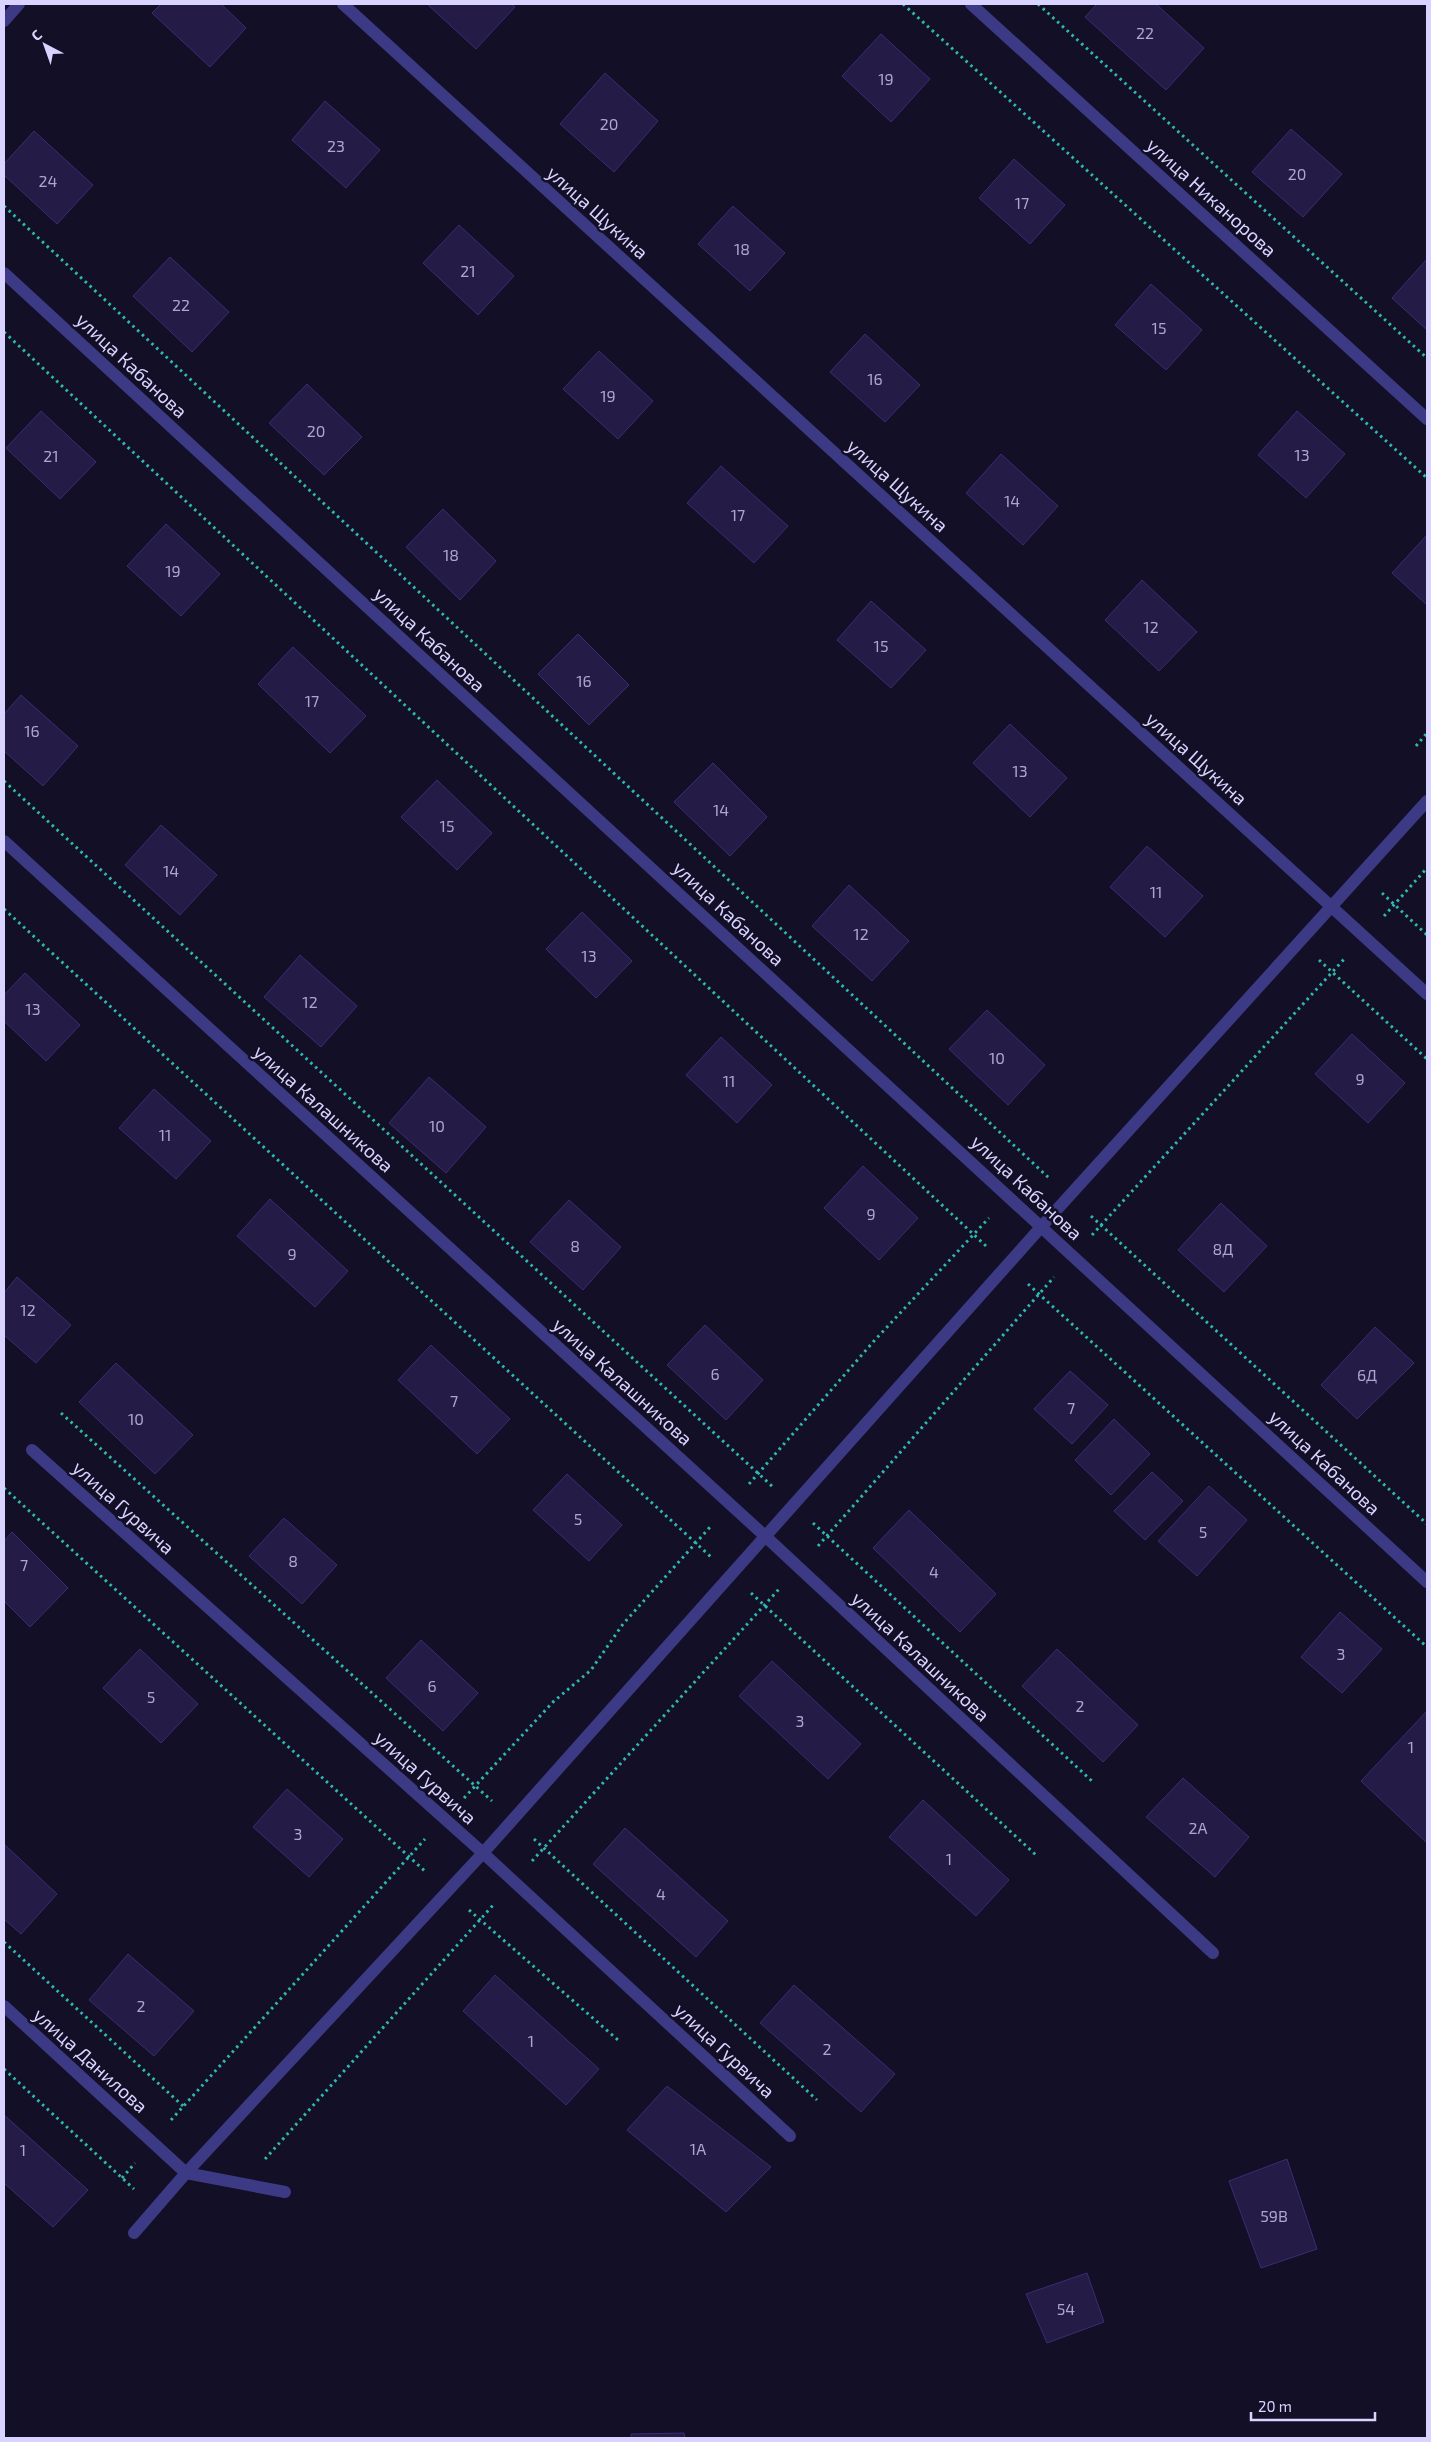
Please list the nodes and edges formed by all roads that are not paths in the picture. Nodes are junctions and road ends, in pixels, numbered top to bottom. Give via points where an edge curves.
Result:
1 (19, 4) edge
2 (343, 4) edge
3 (971, 4) edge
4 (4, 21) edge
5 (4, 273) edge
6 (1427, 419) edge
7 (1427, 801) edge
8 (4, 841) edge
9 (1332, 907) junction
10 (1427, 994) edge
11 (1042, 1226) junction
12 (32, 1450) dead end
13 (765, 1536) junction
14 (1427, 1582) edge
15 (483, 1853) junction
16 (1213, 1953) dead end
17 (4, 2006) edge
18 (790, 2136) dead end
19 (186, 2173) junction
20 (285, 2192) dead end
21 (134, 2233) dead end

1 - 4 street
2 - 9 street, улица Щукина
3 - 6 street, улица Никанорова
5 - 11 street, улица Кабанова
7 - 9 street
8 - 13 street, улица Калашникова
9 - 10 street, улица Щукина
9 - 11 street
11 - 13 street
11 - 14 street, улица Кабанова
12 - 15 street, улица Гурвича
13 - 15 street
13 - 16 street, улица Калашникова
15 - 18 street, улица Гурвича
15 - 19 street
17 - 19 street, улица Данилова
19 - 20 street
19 - 21 street

